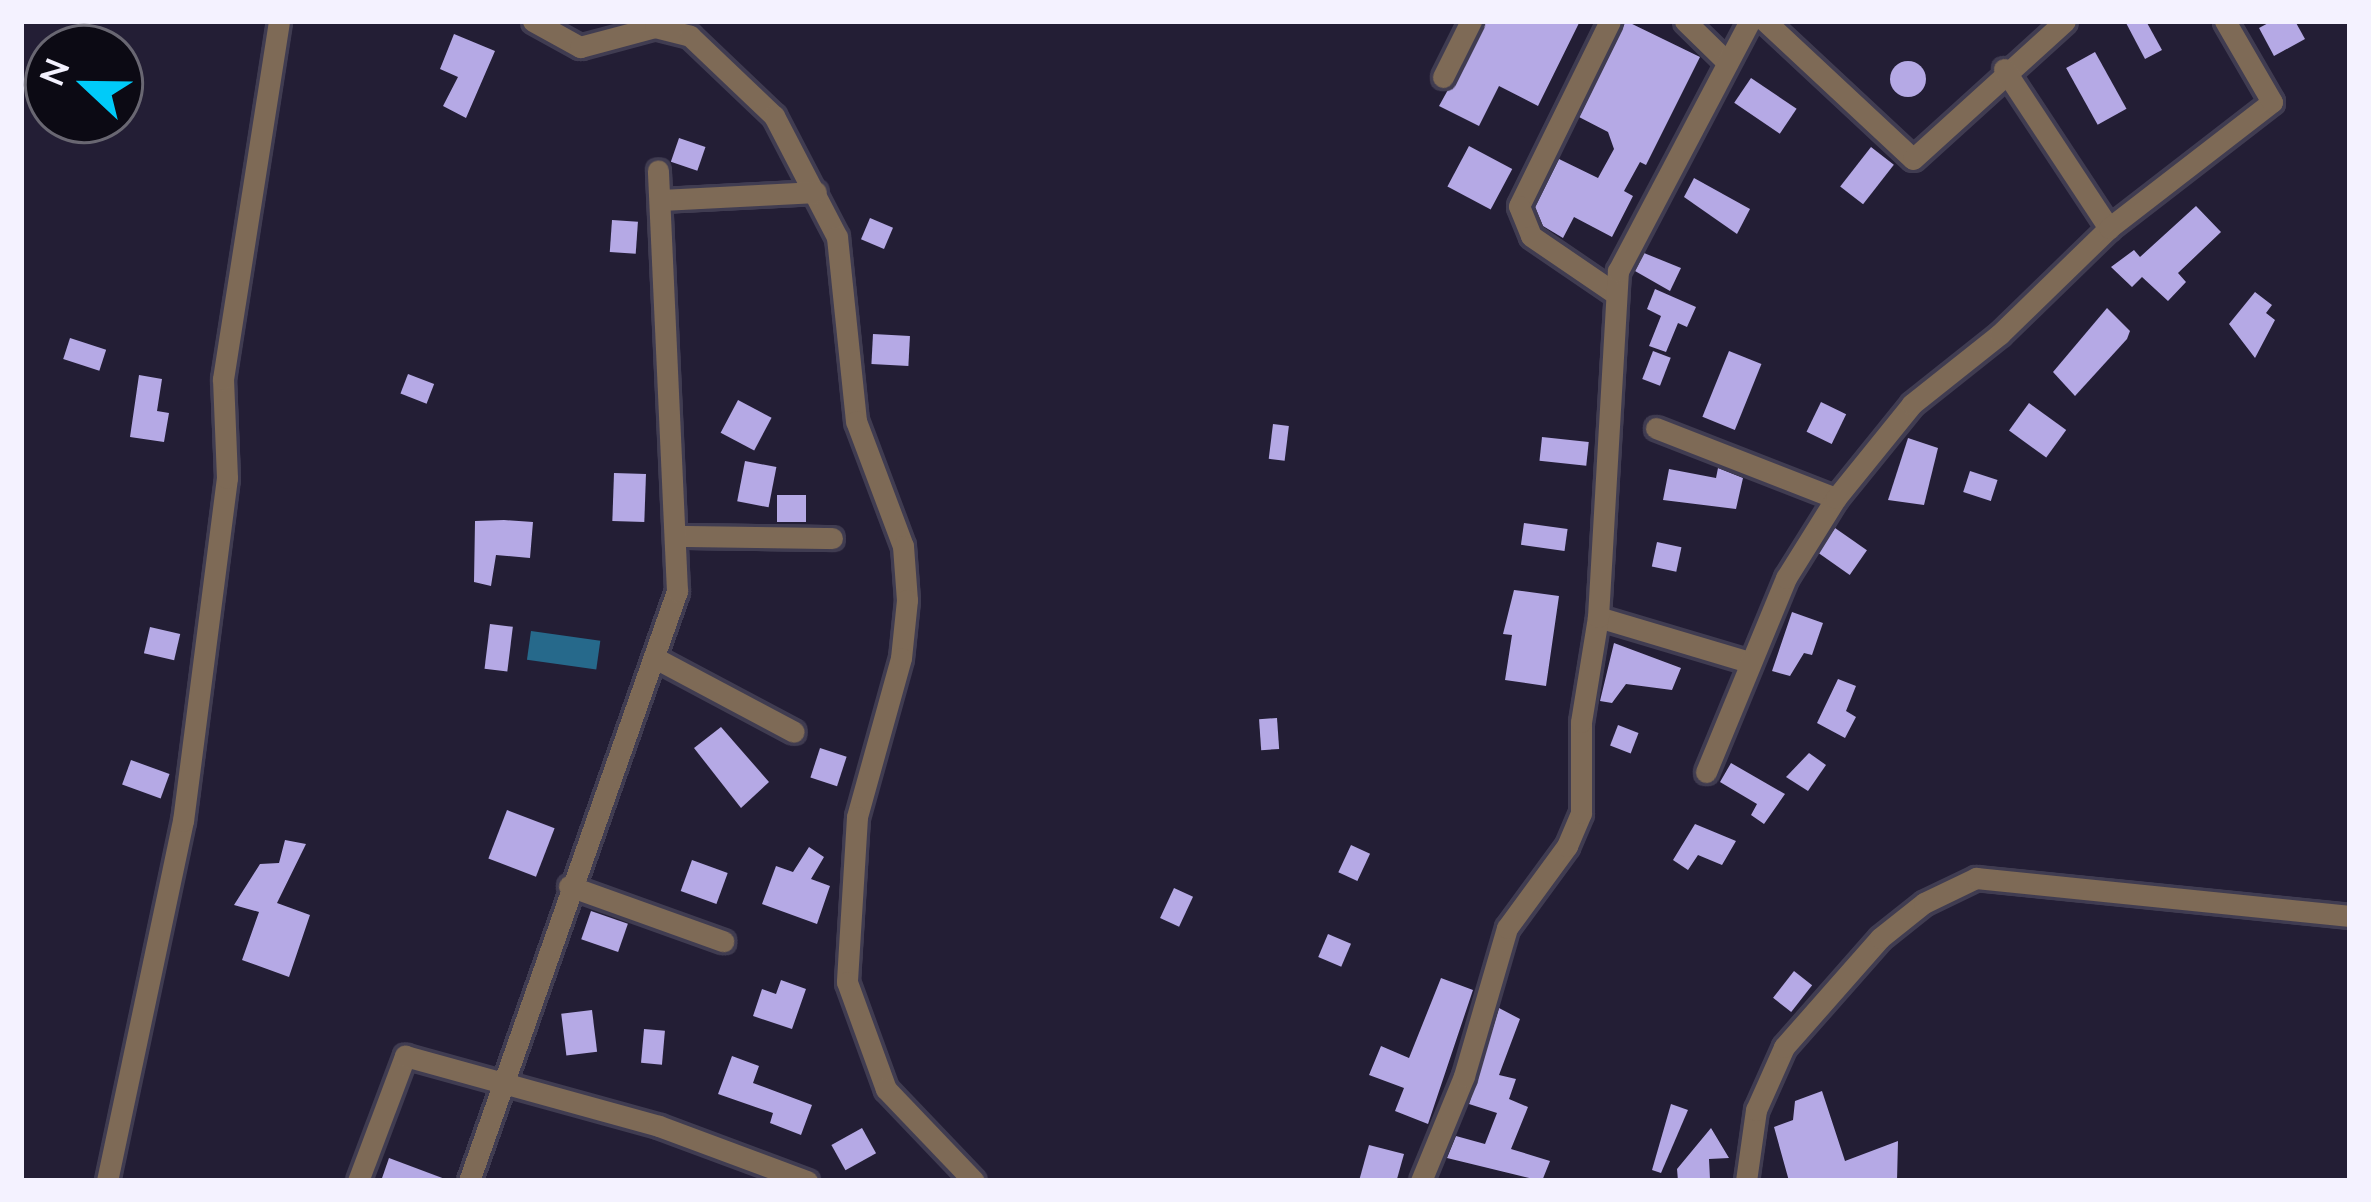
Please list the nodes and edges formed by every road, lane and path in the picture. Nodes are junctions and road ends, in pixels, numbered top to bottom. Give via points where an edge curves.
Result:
1 (279, 21) edge
2 (533, 21) edge
3 (1471, 21) edge
4 (1610, 21) edge
5 (1684, 21) edge
6 (1750, 21) edge
7 (1765, 21) edge
8 (2065, 21) edge
9 (2225, 21) edge
10 (1724, 58) junction
11 (2005, 69) junction
12 (1443, 77) dead end
13 (658, 170) dead end
14 (816, 192) junction
15 (662, 200) junction
16 (2109, 228) junction
17 (1613, 292) junction
18 (1656, 428) dead end
19 (1836, 498) junction
20 (680, 536) junction
21 (832, 538) dead end
22 (1598, 617) junction
23 (655, 658) junction
24 (1749, 662) junction
25 (794, 732) dead end
26 (1706, 772) dead end
27 (569, 886) junction
28 (2350, 916) edge
29 (723, 941) dead end
30 (503, 1085) junction
31 (106, 1181) edge
32 (358, 1181) edge
33 (469, 1181) edge
34 (807, 1181) edge
35 (974, 1181) edge
36 (1421, 1181) edge
37 (1746, 1181) edge

1 - 31 street via 223,379 227,478 183,821
2 - 14 street via 580,47 655,27 690,35 753,89
3 - 12 street
4 - 17 street via 1520,206 1531,236
5 - 10 street
6 - 10 street
7 - 11 street via 1913,159
8 - 11 street
9 - 16 street via 2272,102
10 - 17 street
11 - 16 street
13 - 15 street
14 - 15 street
14 - 35 street via 847,276 851,397 903,547 907,600 901,658 857,818 847,982 886,1089
15 - 20 street
16 - 19 street via 2000,334 1912,404
17 - 22 street
18 - 19 street
19 - 24 street via 1786,578
20 - 21 street
20 - 23 street via 677,591
22 - 24 street
22 - 36 street via 1580,722 1581,813 1508,928 1464,1076
23 - 25 street
23 - 27 street
24 - 26 street
27 - 29 street
27 - 30 street
28 - 37 street via 1976,878 1924,903 1880,938 1784,1046 1756,1110
30 - 32 street via 404,1056
30 - 33 street
30 - 34 street via 659,1126

